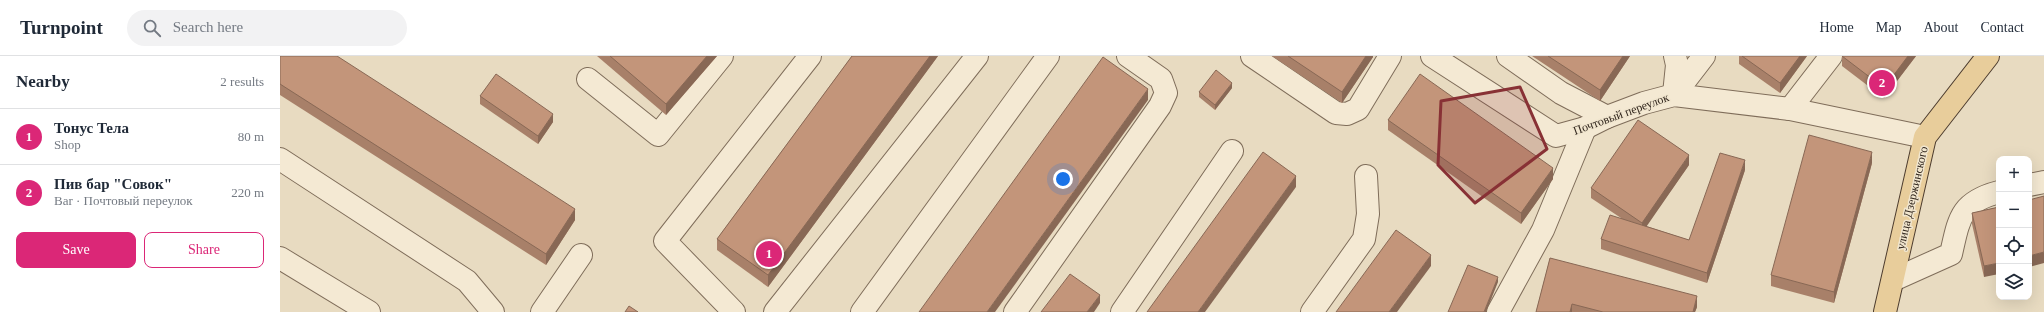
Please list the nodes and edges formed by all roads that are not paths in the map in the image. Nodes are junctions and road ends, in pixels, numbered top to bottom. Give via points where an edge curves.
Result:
1 (722, 56) edge
2 (810, 56) edge
3 (977, 56) edge
4 (1048, 56) edge
5 (1128, 56) edge
6 (1252, 56) edge
7 (1390, 56) edge
8 (1432, 56) edge
9 (1508, 56) edge
10 (1675, 56) edge
11 (1704, 56) edge
12 (1831, 56) edge
13 (1988, 56) edge
14 (588, 79) dead end
15 (1674, 95) junction
16 (1790, 109) junction
17 (1607, 117) junction
18 (1585, 128) junction
19 (1925, 137) junction
20 (1232, 151) dead end
21 (280, 159) edge
22 (1366, 176) dead end
23 (2044, 182) edge
24 (2032, 184) edge
25 (1996, 193) edge
26 (582, 256) dead end
27 (280, 258) edge
28 (1893, 280) junction
29 (368, 312) edge
30 (493, 312) edge
31 (542, 312) edge
32 (734, 312) edge
33 (775, 312) edge
34 (862, 312) edge
35 (1015, 312) edge
36 (1122, 312) edge
37 (1312, 312) edge
38 (1498, 312) edge
39 (1885, 312) edge

1 - 14 street via 658,136
2 - 32 street via 665,241
3 - 33 street
4 - 34 street
5 - 35 street via 1161,80 1166,94
6 - 7 street via 1336,113 1347,114 1358,109
8 - 18 street, Почтовый переулок via 1556,136
9 - 17 street via 1561,93
10 - 15 street via 1677,65
11 - 15 street
12 - 16 street
13 - 19 main road, улица Дзержинского
15 - 16 street, Почтовый переулок
15 - 17 street, Почтовый переулок
16 - 19 street, Почтовый переулок
17 - 18 street, Почтовый переулок
18 - 38 street via 1543,230
19 - 28 main road, улица Дзержинского
20 - 36 street
21 - 30 street via 467,281
22 - 37 street via 1368,214 1364,238
23 - 24 street
25 - 28 street via 1984,196 1967,207 1958,222 1951,254
26 - 31 street
27 - 29 street
28 - 39 main road, улица Дзержинского

